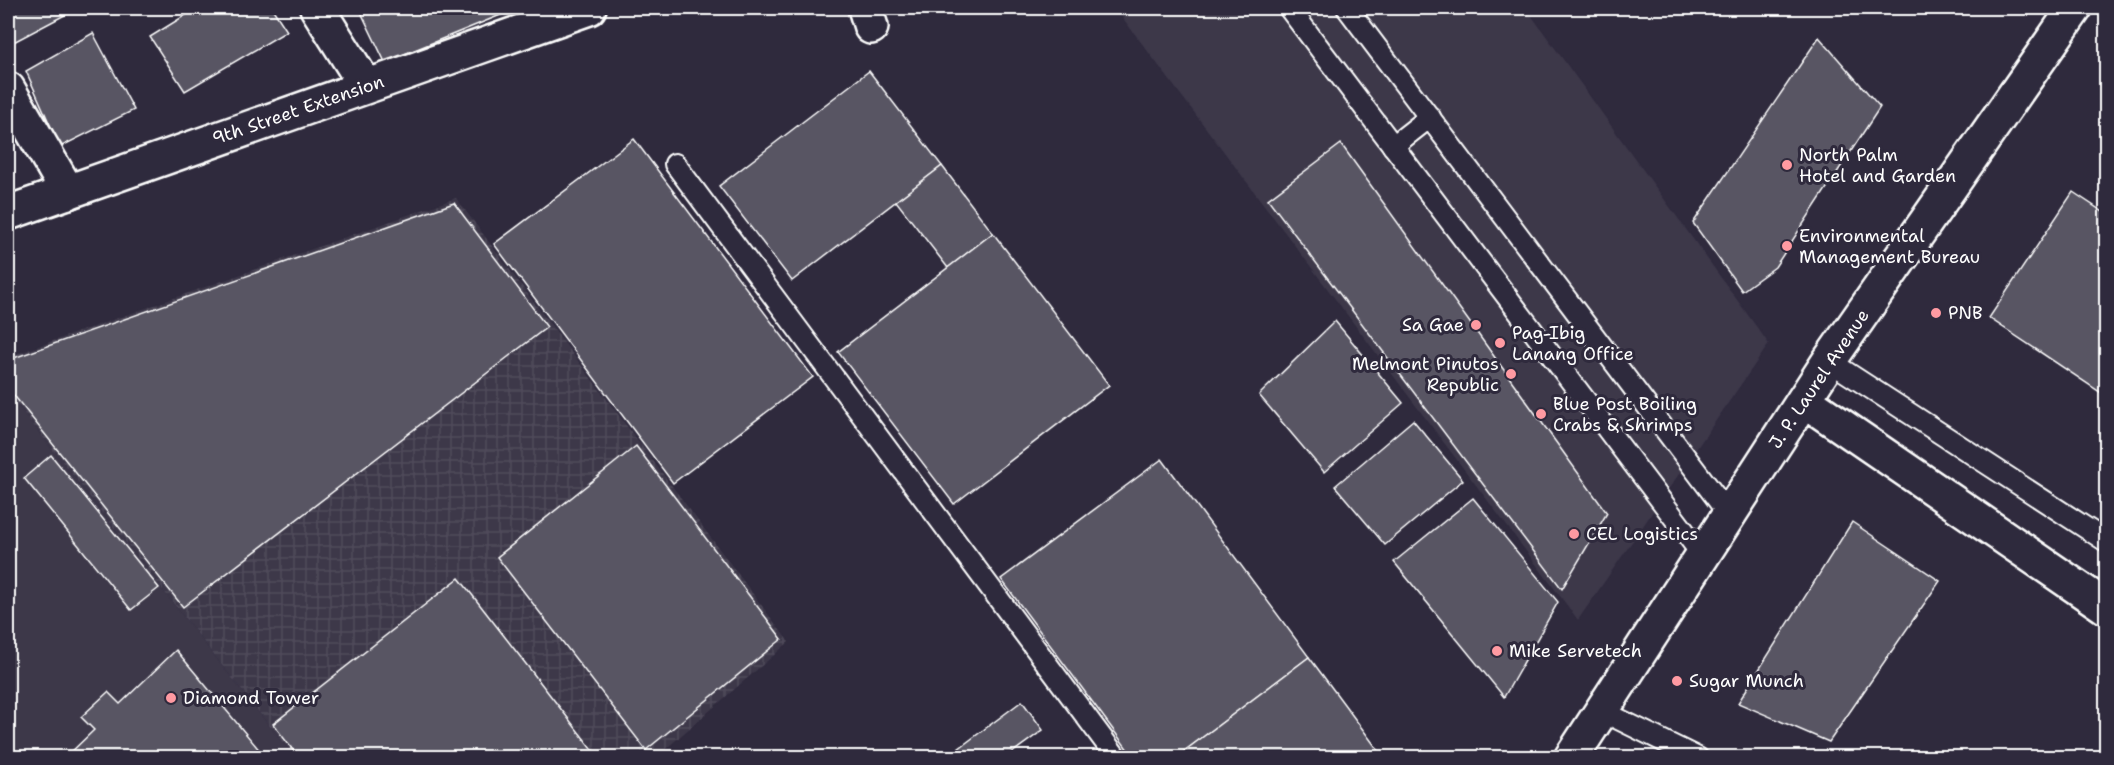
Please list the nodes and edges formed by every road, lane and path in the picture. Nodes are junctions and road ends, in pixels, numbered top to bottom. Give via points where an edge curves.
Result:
1 (317, 8) edge
2 (589, 8) edge
3 (1289, 8) edge
4 (1347, 8) edge
5 (2075, 8) edge
6 (366, 86) junction
7 (8, 88) edge
8 (1430, 117) junction
9 (1393, 146) junction
10 (675, 164) dead end
11 (68, 192) junction
12 (8, 213) edge
13 (1829, 361) junction
14 (1804, 400) junction
15 (1730, 516) junction
16 (2106, 541) edge
17 (1703, 556) junction
18 (2106, 607) edge
19 (1602, 711) junction
20 (1580, 754) edge
21 (1117, 758) edge
22 (1698, 758) edge

1 - 6 street
2 - 6 street, 9th Street Extension
3 - 9 lane
4 - 8 lane
5 - 13 street, J. P. Laurel Avenue
6 - 11 street, 9th Street Extension
7 - 11 street
8 - 9 lane
8 - 15 lane
9 - 17 lane
10 - 21 lane
11 - 12 street, 9th Street Extension
13 - 14 street, J. P. Laurel Avenue
13 - 16 lane
14 - 15 street, J. P. Laurel Avenue
14 - 18 street
15 - 17 street, J. P. Laurel Avenue
17 - 19 street, J. P. Laurel Avenue
19 - 20 street, J. P. Laurel Avenue
19 - 22 lane

